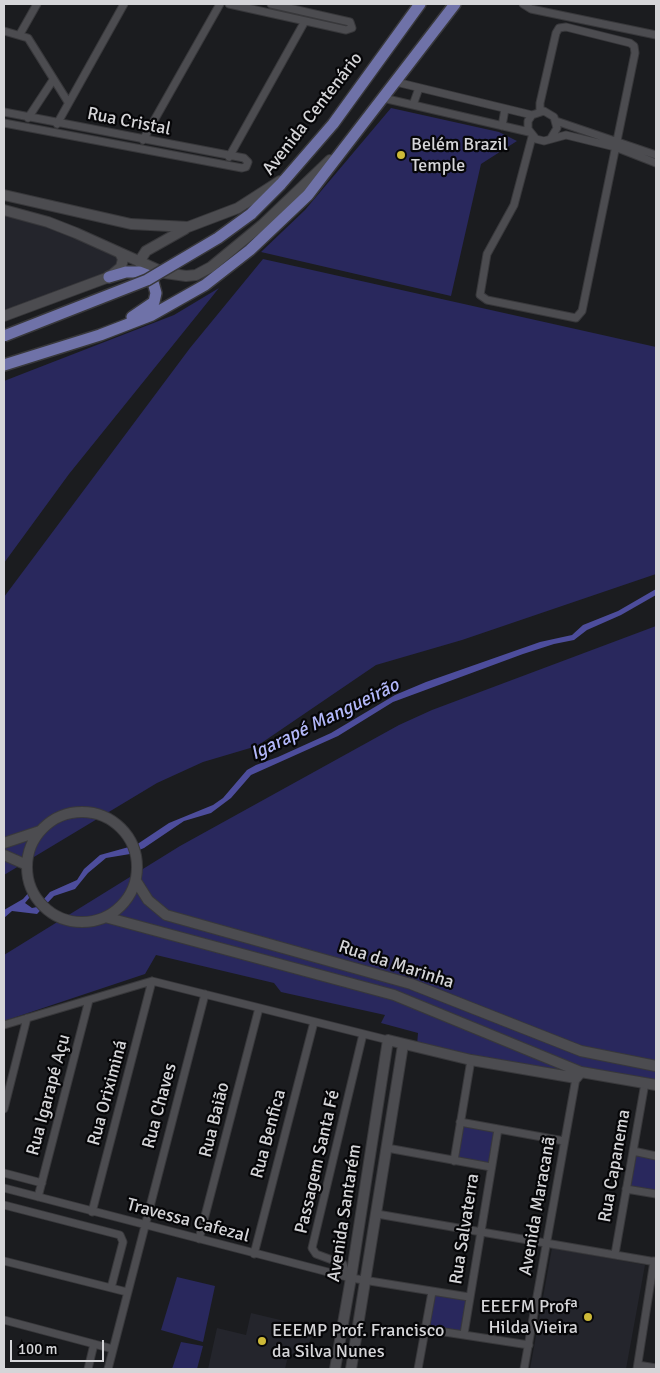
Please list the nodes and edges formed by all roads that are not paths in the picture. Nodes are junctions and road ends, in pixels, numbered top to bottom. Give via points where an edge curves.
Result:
1 (37, 4) edge
2 (124, 4) edge
3 (220, 4) edge
4 (229, 4) edge
5 (270, 4) edge
6 (420, 4) edge
7 (455, 4) edge
8 (523, 4) edge
9 (264, 12) junction
10 (305, 21) junction
11 (4, 31) edge
12 (20, 34) junction
13 (656, 36) edge
14 (53, 80) junction
15 (396, 82) junction
16 (419, 88) junction
17 (383, 98) junction
18 (68, 102) junction
19 (413, 105) junction
20 (506, 109) junction
21 (540, 111) junction
22 (6, 112) edge
23 (532, 115) junction
24 (28, 118) junction
25 (556, 121) junction
26 (4, 123) edge
27 (57, 124) junction
28 (502, 126) junction
29 (106, 132) junction
30 (531, 135) junction
31 (551, 138) junction
32 (103, 140) junction
33 (144, 140) junction
34 (616, 143) junction
35 (347, 144) junction
36 (189, 148) junction
37 (656, 155) edge
38 (229, 156) junction
39 (186, 157) junction
40 (656, 163) edge
41 (289, 175) junction
42 (4, 194) edge
43 (4, 210) edge
44 (188, 227) junction
45 (120, 253) junction
46 (139, 262) junction
47 (109, 277) junction
48 (4, 316) edge
49 (100, 335) junction
50 (4, 336) edge
51 (4, 366) edge
52 (40, 831) junction
53 (4, 843) edge
54 (4, 855) edge
55 (27, 865) junction
56 (136, 881) junction
57 (105, 918) junction
58 (152, 981) junction
59 (205, 994) junction
60 (89, 1000) junction
61 (259, 1008) junction
62 (28, 1018) junction
63 (314, 1022) junction
64 (4, 1025) edge
65 (363, 1034) junction
66 (388, 1040) junction
67 (403, 1045) junction
68 (471, 1060) junction
69 (385, 1062) junction
70 (400, 1066) junction
71 (656, 1066) edge
72 (579, 1075) junction
73 (645, 1083) junction
74 (656, 1085) edge
75 (4, 1109) edge
76 (460, 1122) junction
77 (498, 1129) junction
78 (564, 1141) junction
79 (387, 1148) junction
80 (633, 1151) junction
81 (656, 1156) edge
82 (454, 1161) junction
83 (491, 1167) junction
84 (4, 1173) edge
85 (42, 1183) junction
86 (4, 1188) edge
87 (626, 1188) junction
88 (656, 1194) edge
89 (38, 1197) junction
90 (4, 1205) edge
91 (92, 1212) junction
92 (377, 1214) junction
93 (144, 1225) junction
94 (480, 1231) junction
95 (199, 1239) junction
96 (546, 1243) junction
97 (254, 1254) junction
98 (615, 1254) junction
99 (4, 1261) edge
100 (655, 1262) edge
101 (349, 1278) junction
102 (366, 1280) junction
103 (111, 1288) junction
104 (127, 1292) junction
105 (432, 1292) junction
106 (469, 1297) junction
107 (4, 1320) edge
108 (425, 1328) junction
109 (464, 1334) junction
110 (94, 1344) junction
111 (529, 1345) junction
112 (113, 1349) junction
113 (637, 1367) edge
114 (656, 1368) edge
115 (88, 1369) edge
116 (108, 1369) edge
117 (335, 1369) edge
118 (350, 1369) edge
119 (418, 1369) edge
120 (524, 1369) edge

1 - 12 street
2 - 18 street
3 - 33 street
4 - 9 street
5 - 9 street
5 - 10 street via 350,22 352,26 351,30 346,30
6 - 41 main road, Avenida Centenário via 333,124
7 - 15 main road, Avenida Centenário
8 - 13 street via 531,9
9 - 10 street
10 - 38 street
11 - 12 street
12 - 14 street via 28,38
14 - 18 street
14 - 24 street
15 - 16 street
15 - 17 main road, Avenida Centenário
16 - 19 street
16 - 20 street
17 - 19 street
17 - 35 main road, Avenida Centenário
18 - 27 street
19 - 28 street
20 - 23 street
20 - 28 street
21 - 23 street
21 - 25 street via 548,112
21 - 34 street via 559,28 630,43 635,51
22 - 24 street, Rua Cristal
22 - 26 street
23 - 30 street via 528,121
24 - 27 street, Rua Cristal
25 - 31 street via 556,132
25 - 34 street
26 - 32 street, Rua Cristal
27 - 29 street, Rua Cristal
28 - 30 street
29 - 32 street
29 - 33 street, Rua Cristal
30 - 31 street via 540,140
30 - 34 street via 514,205 487,254 480,295 487,300 567,318 576,318 582,311
31 - 34 street via 566,135
32 - 39 street, Rua Cristal
33 - 36 street, Rua Cristal
34 - 37 street
34 - 40 street
35 - 46 main road, Avenida Centenário via 262,225 211,268 186,276 165,273
35 - 49 main road, Avenida Centenário via 308,195 228,268 152,315
36 - 38 street, Rua Cristal
36 - 39 street
38 - 39 street, Rua Cristal via 246,159 247,164 242,168
41 - 44 main road via 238,208
41 - 50 main road, Avenida Centenário, bridge via 251,214 218,238 147,280
42 - 44 main road via 130,224
43 - 45 main road via 55,224
44 - 46 main road via 146,251
45 - 46 main road
45 - 47 main road via 123,259 121,267
47 - 48 main road
47 - 49 main road via 126,272 143,273 153,282 156,297 140,313
49 - 51 main road, Avenida Centenário
52 - 53 main road
52 - 55 main road via 31,847
52 - 56 main road via 49,823 72,813 98,814 117,824 133,844 137,856
54 - 55 main road
55 - 57 main road via 28,878 46,909 68,920
56 - 57 main road via 125,903
56 - 71 main road, Rua da Marinha via 148,900 166,915 411,984 581,1051
57 - 72 main road, Rua da Marinha via 394,995
58 - 59 street, Rua da Marinha
58 - 60 street
58 - 91 street, Rua Oriximiná
59 - 61 street, Rua da Marinha
59 - 93 street, Rua Chaves
60 - 62 street
60 - 85 street, Rua Igarapé Açu
61 - 63 street, Rua da Marinha
61 - 95 street, Rua Baião
62 - 64 street
62 - 75 street
63 - 65 street, Rua da Marinha
63 - 97 street, Rua Benfica
65 - 66 street, Rua da Marinha
65 - 101 street, Passagem Santa Fé via 312,1248 316,1254 343,1264
66 - 67 main road, Rua da Marinha
66 - 69 main road, Avenida Santarém
67 - 68 main road, Rua da Marinha
67 - 70 main road, Avenida Santarém
68 - 72 main road, Rua da Marinha
68 - 76 street
69 - 70 main road
69 - 101 main road, Avenida Santarém
70 - 79 main road, Avenida Santarém
72 - 73 main road, Rua da Marinha
72 - 78 street, Avenida Maracanã
73 - 74 main road, Rua da Marinha
73 - 80 street, Rua Capanema
76 - 77 street
76 - 82 street
77 - 78 street
77 - 83 street, Rua Salvaterra
78 - 96 street, Avenida Maracanã
79 - 82 street
79 - 92 main road, Avenida Santarém
80 - 81 street
80 - 87 street, Rua Capanema
82 - 83 street
83 - 94 street, Rua Salvaterra
84 - 85 street
85 - 89 street, Rua Igarapé Açu
86 - 89 street, Travessa Cafezal
87 - 88 street
87 - 98 street, Rua Capanema
89 - 91 street, Travessa Cafezal
90 - 103 street, Travessa Cafezal via 122,1238
91 - 93 street, Travessa Cafezal
92 - 94 street
92 - 102 main road, Avenida Santarém
93 - 95 street, Travessa Cafezal
93 - 104 street, Rua Chaves
94 - 96 street
94 - 106 street, Rua Salvaterra
95 - 97 street, Travessa Cafezal
96 - 98 street
96 - 111 street, Avenida Maracanã
97 - 101 street, Travessa Cafezal
98 - 100 street
99 - 103 street
100 - 113 street
101 - 102 street, Travessa Cafezal
101 - 117 main road, Avenida Santarém
102 - 105 street, Travessa Cafezal
102 - 118 main road, Avenida Santarém
103 - 104 street
104 - 112 street, Rua Chaves
105 - 106 street, Travessa Cafezal
105 - 108 street
106 - 109 street, Rua Salvaterra
107 - 110 street
108 - 109 street
108 - 119 street
109 - 111 street
110 - 112 street
110 - 115 street
111 - 120 street, Avenida Maracanã
112 - 116 street, Rua Chaves
113 - 114 street

